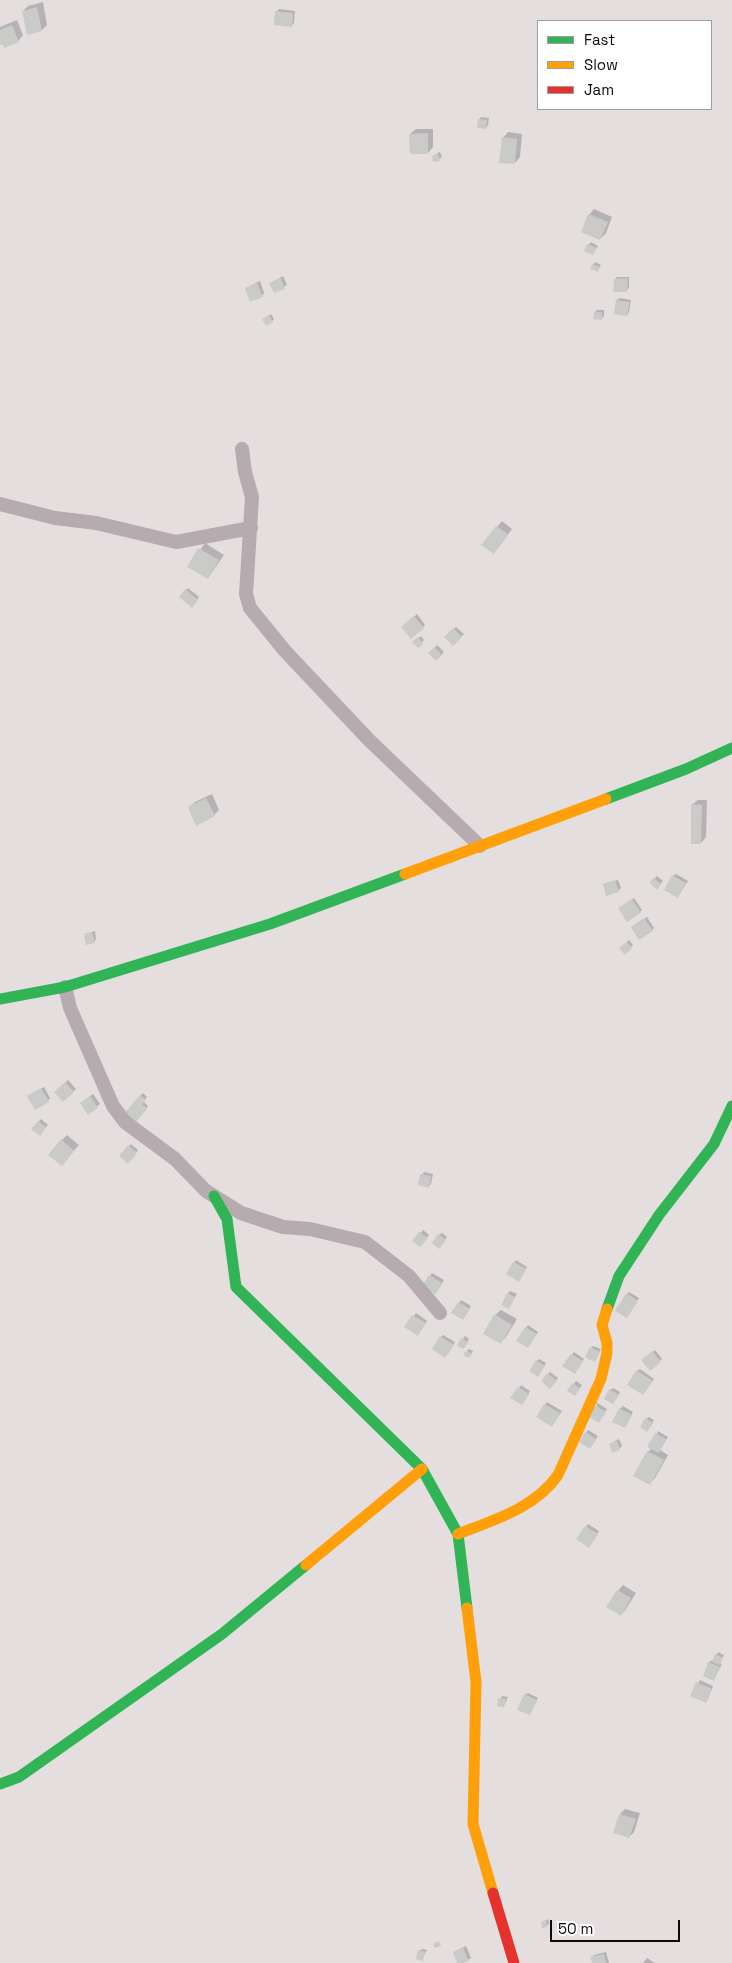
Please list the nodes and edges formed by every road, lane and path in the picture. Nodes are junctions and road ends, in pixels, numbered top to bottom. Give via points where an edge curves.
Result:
1 (242, 449) dead end
2 (0, 504) edge
3 (251, 528) junction
4 (732, 748) edge
5 (480, 846) junction
6 (65, 987) junction
7 (0, 1000) edge
8 (732, 1106) edge
9 (214, 1196) junction
10 (440, 1313) dead end
11 (422, 1469) junction
12 (458, 1534) junction
13 (0, 1784) edge
14 (514, 1963) edge

1 - 3 street via 252,497
2 - 3 street via 176,542
3 - 5 street via 246,594 250,608 285,651 369,740
4 - 5 street via 686,769
5 - 6 street via 270,924
6 - 7 street
6 - 9 street via 70,1008 113,1106 125,1122 175,1159
8 - 12 street via 714,1144 659,1215 619,1276 602,1326 607,1353 601,1379 558,1475 548,1489 528,1502 497,1519
9 - 10 street via 241,1214 283,1227 310,1229 365,1242 409,1276
9 - 11 street via 227,1219 236,1287
11 - 12 street
11 - 13 street via 222,1634 19,1777
12 - 14 street via 476,1682 474,1824

